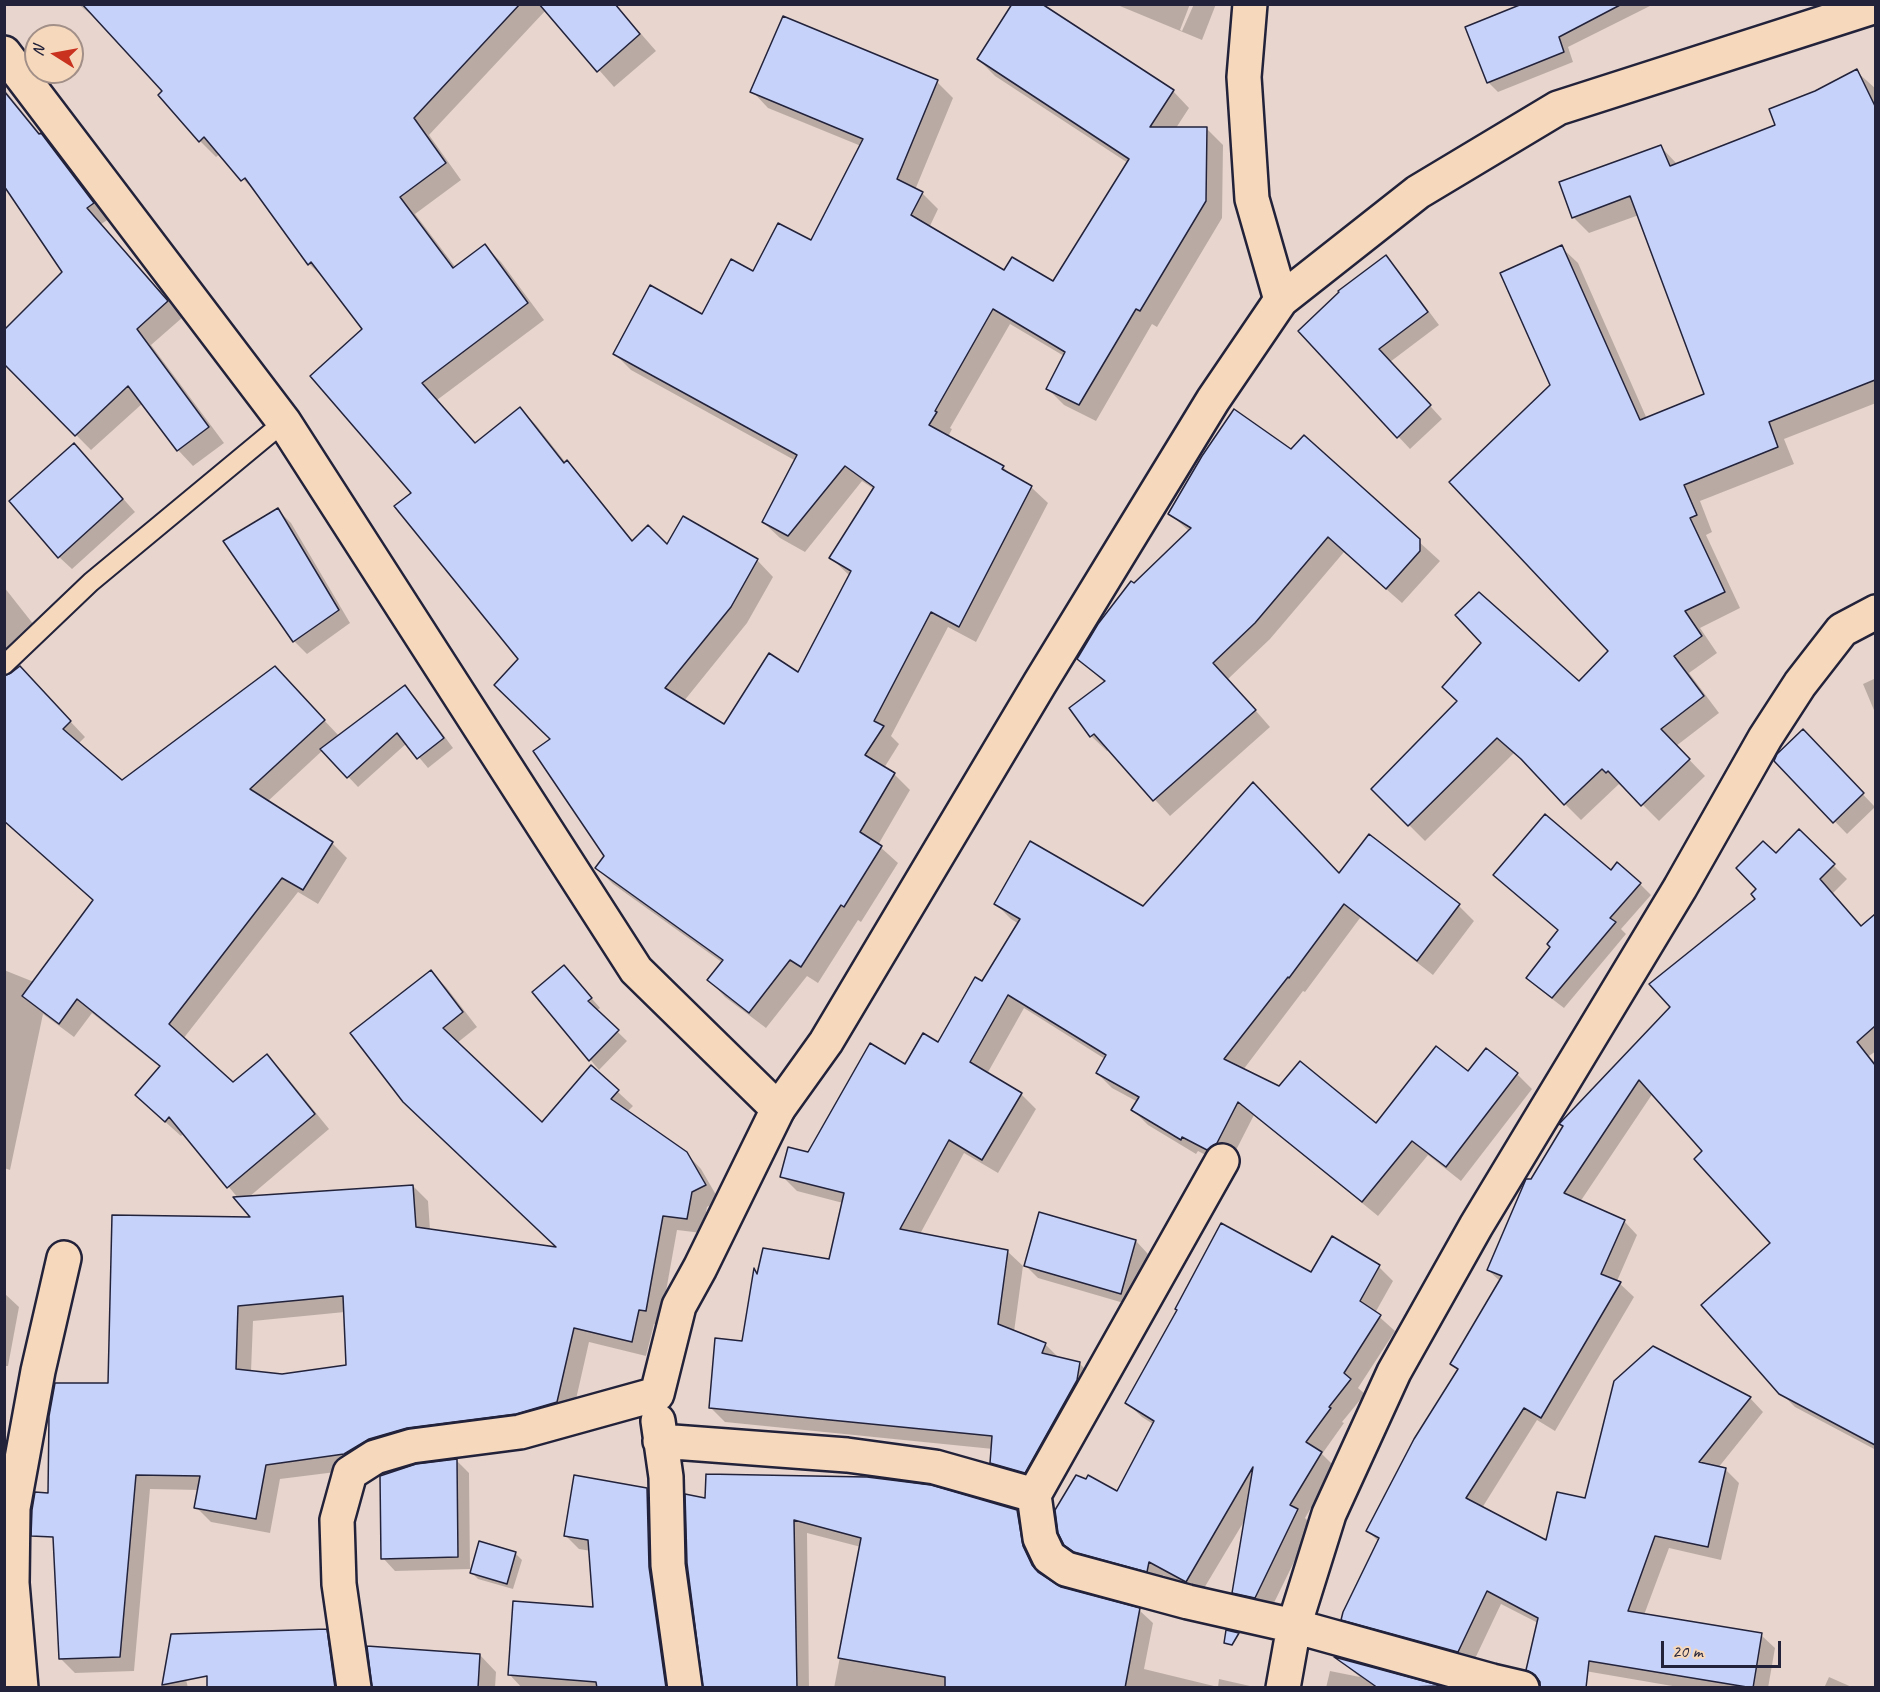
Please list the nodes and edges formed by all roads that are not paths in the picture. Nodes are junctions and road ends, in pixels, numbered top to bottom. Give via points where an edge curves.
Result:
1 (1250, 4) edge
2 (1875, 6) edge
3 (4, 53) edge
4 (1281, 300) junction
5 (284, 422) junction
6 (1875, 612) edge
7 (4, 665) edge
8 (778, 1109) junction
9 (1222, 1161) dead end
10 (64, 1258) dead end
11 (657, 1394) junction
12 (660, 1441) junction
13 (1035, 1495) junction
14 (1294, 1626) junction
15 (21, 1688) edge
16 (354, 1688) edge
17 (685, 1688) edge
18 (1283, 1688) edge
19 (1522, 1688) edge

1 - 4 street via 1244,77 1252,199
2 - 4 street via 1558,108 1418,192
3 - 5 street
4 - 8 street via 1213,400 826,1042
5 - 7 lane via 92,582
5 - 8 street via 636,970
6 - 14 street via 1842,630 1800,684 1476,1226 1394,1372 1329,1514
8 - 11 street via 679,1306
9 - 13 street
10 - 15 street via 13,1508 12,1583
11 - 12 street
11 - 16 street via 519,1432 411,1446 375,1457 350,1473 337,1520 339,1584
12 - 13 street via 847,1455 935,1467
12 - 17 street via 666,1477 668,1565
13 - 14 street via 1040,1538 1049,1557 1066,1569
14 - 18 street
14 - 19 street

